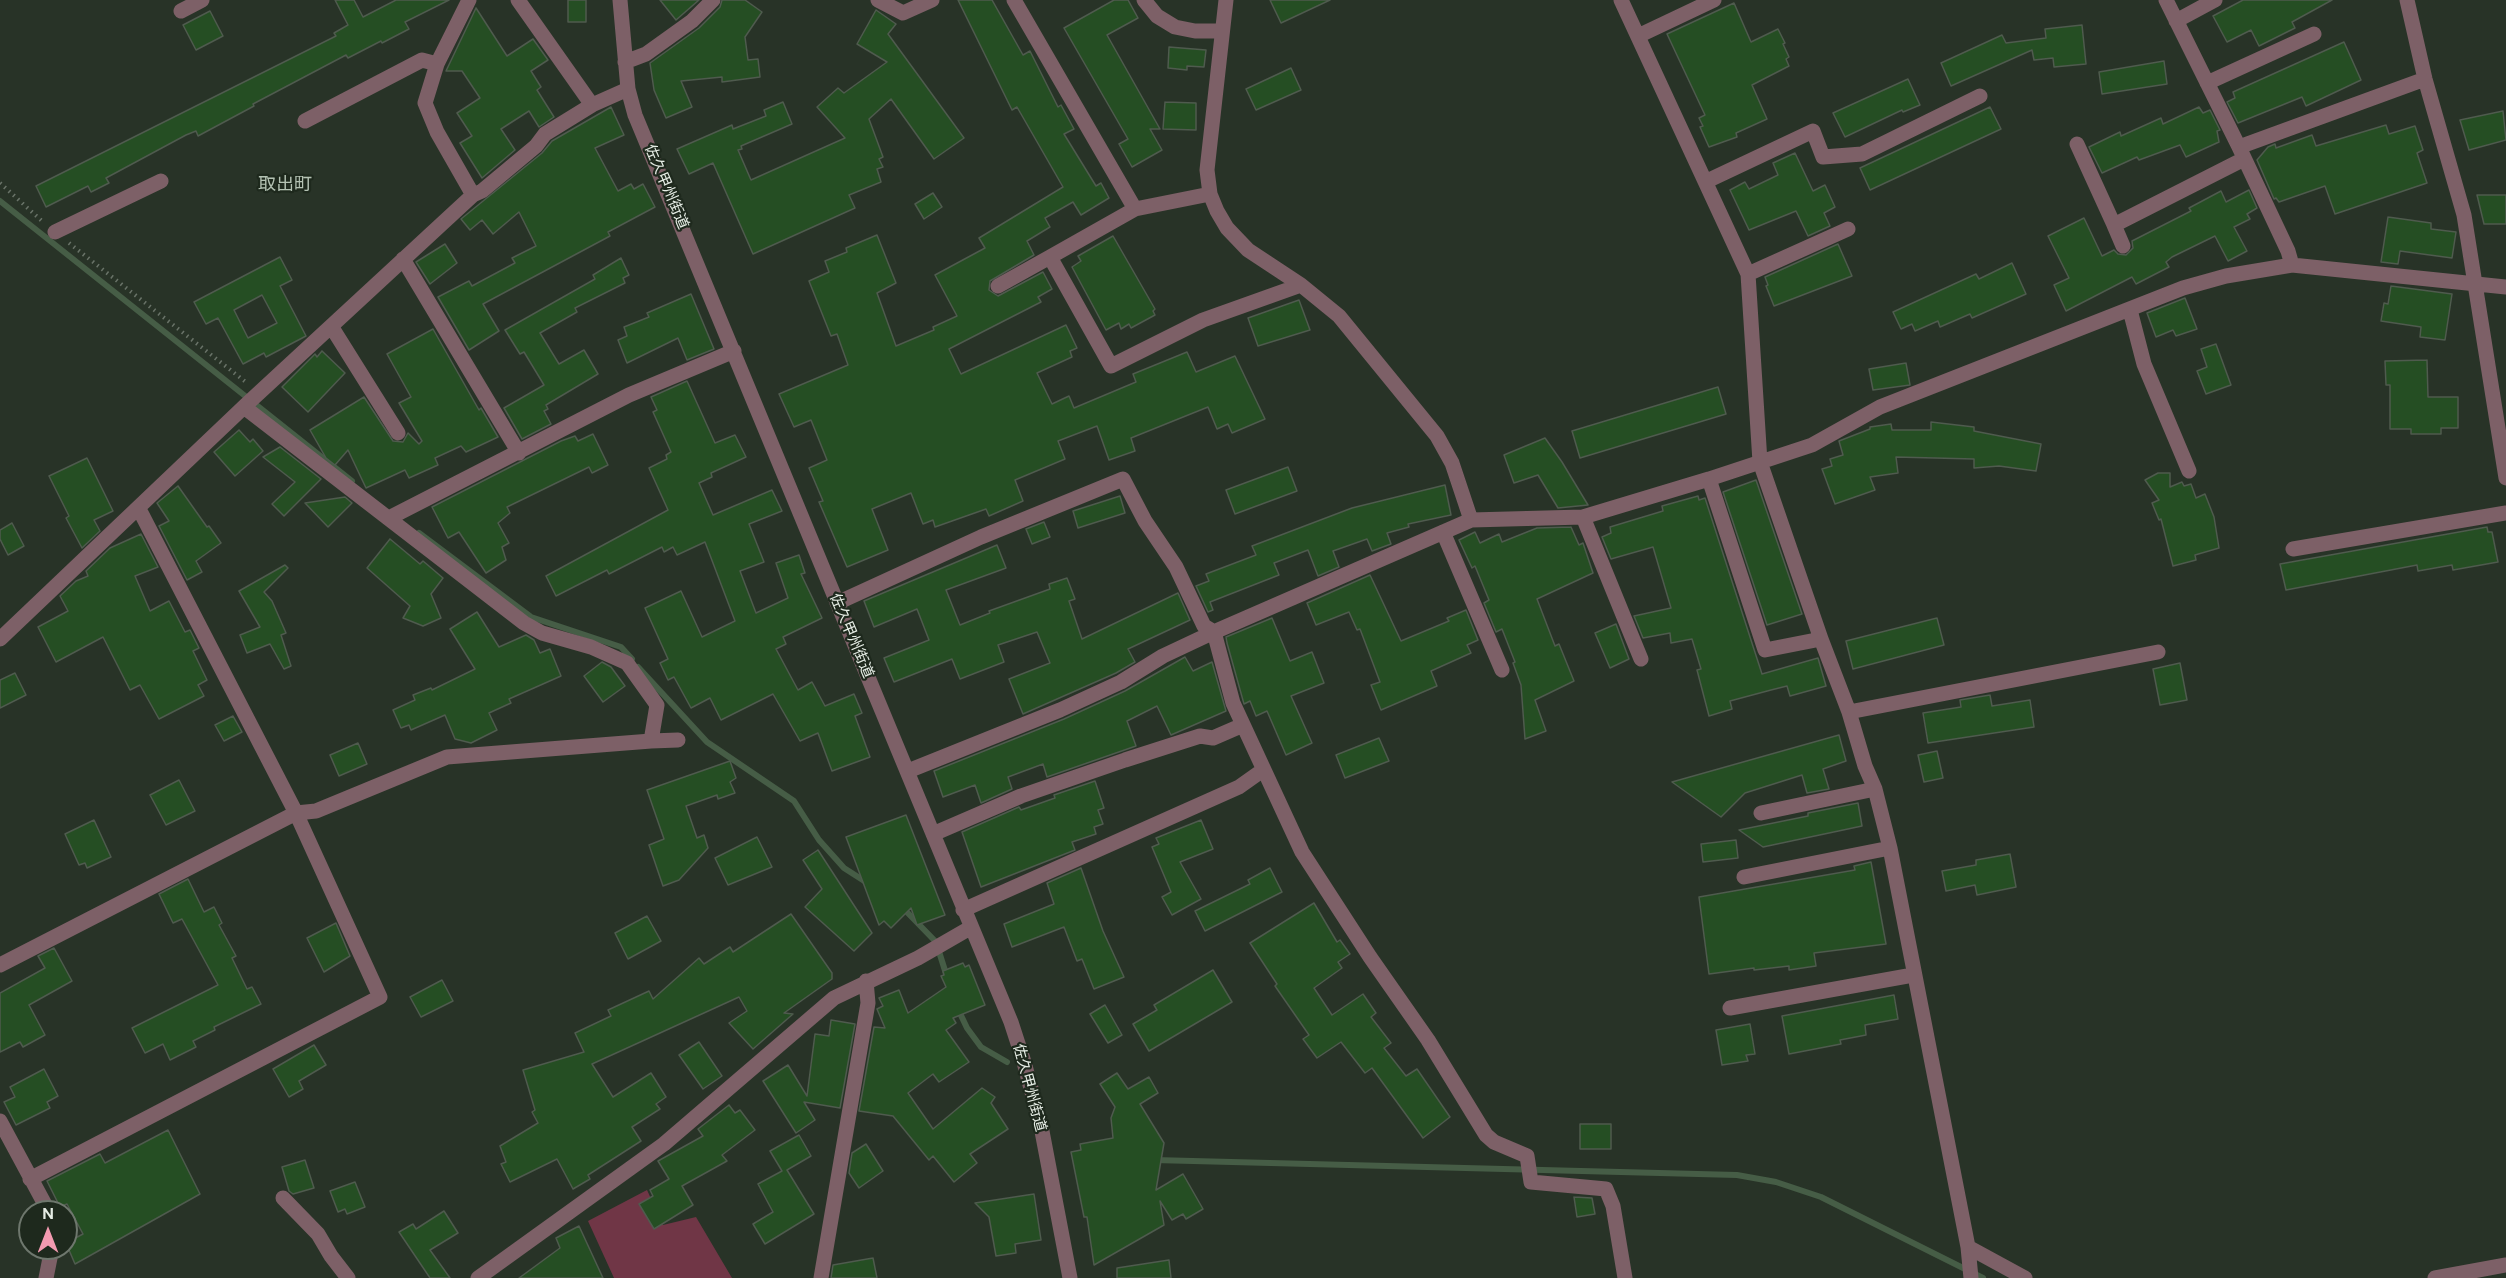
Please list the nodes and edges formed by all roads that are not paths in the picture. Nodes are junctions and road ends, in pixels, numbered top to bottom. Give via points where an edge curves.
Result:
1 (202, 0) edge
2 (469, 0) edge
3 (518, 0) edge
4 (620, 0) edge
5 (713, 0) edge
6 (878, 0) edge
7 (932, 0) edge
8 (1014, 0) edge
9 (1144, 0) edge
10 (1226, 0) edge
11 (1621, 0) edge
12 (1714, 0) edge
13 (2166, 0) edge
14 (2216, 0) edge
15 (2407, 0) edge
16 (182, 11) dead end
17 (2176, 21) junction
18 (1221, 31) junction
19 (2314, 34) dead end
20 (1638, 36) junction
21 (625, 62) junction
22 (437, 64) junction
23 (2426, 80) junction
24 (2207, 83) junction
25 (628, 89) junction
26 (1980, 96) dead end
27 (592, 105) junction
28 (305, 122) dead end
29 (2077, 144) dead end
30 (2242, 153) junction
31 (161, 182) dead end
32 (1707, 182) junction
33 (1210, 194) junction
34 (473, 195) junction
35 (1135, 209) junction
36 (2114, 225) junction
37 (1848, 229) dead end
38 (55, 232) road end
39 (2123, 246) dead end
40 (1050, 257) junction
41 (403, 259) junction
42 (2292, 265) junction
43 (1748, 274) junction
44 (1301, 285) junction
45 (2477, 285) junction
46 (998, 286) dead end
47 (2506, 287) edge
48 (2130, 310) junction
49 (331, 326) junction
50 (734, 351) junction
51 (251, 400) junction
52 (398, 433) dead end
53 (519, 453) junction
54 (1760, 462) junction
55 (2189, 471) dead end
56 (2506, 478) edge
57 (1709, 479) junction
58 (139, 509) junction
59 (2506, 513) edge
60 (394, 515) junction
61 (1583, 517) junction
62 (1471, 520) junction
63 (1443, 532) junction
64 (2293, 549) dead end
65 (837, 603) junction
66 (1214, 632) junction
67 (0, 639) edge
68 (1821, 639) junction
69 (2158, 652) dead end
70 (1641, 659) dead end
71 (1502, 670) dead end
72 (1849, 712) junction
73 (1243, 725) junction
74 (678, 740) dead end
75 (651, 741) junction
76 (1263, 770) junction
77 (908, 771) junction
78 (1875, 789) junction
79 (296, 813) junction
80 (1761, 813) dead end
81 (933, 834) junction
82 (1890, 848) junction
83 (1744, 877) dead end
84 (963, 910) junction
85 (970, 928) junction
86 (0, 965) edge
87 (1913, 975) junction
88 (866, 981) junction
89 (1730, 1008) dead end
90 (0, 1121) edge
91 (30, 1179) junction
92 (283, 1198) dead end
93 (42, 1200) edge
94 (1968, 1247) junction
95 (50, 1260) edge
96 (2506, 1265) edge
97 (1970, 1272) edge
98 (46, 1278) edge
99 (348, 1278) edge
100 (478, 1278) edge
101 (820, 1278) edge
102 (1070, 1278) edge
103 (1625, 1278) edge
104 (2025, 1278) edge
105 (2435, 1278) edge

1 - 16 street
2 - 22 street
3 - 27 street
4 - 21 street, 佐久甲州街道
5 - 21 street via 692,21 646,54
6 - 7 street via 903,14
8 - 35 street
9 - 18 street via 1156,16 1175,27 1195,32
10 - 18 street
11 - 20 street
12 - 20 street
13 - 17 street
14 - 17 street
15 - 23 street
17 - 24 street
18 - 33 street via 1208,142
19 - 24 street
20 - 32 street
21 - 25 street, 佐久甲州街道
22 - 28 street via 422,60
22 - 34 street via 425,104
23 - 30 street
23 - 45 street via 2464,215
24 - 30 street
25 - 27 street
25 - 50 street, 佐久甲州街道 via 635,116
26 - 32 street via 1862,154 1823,158 1813,131
27 - 34 street via 545,134 536,146
29 - 36 street
30 - 36 street
30 - 42 street
31 - 38 street
32 - 43 street
33 - 35 street
33 - 44 street via 1227,228 1248,250
34 - 41 street
35 - 40 street
36 - 39 street
37 - 43 street
40 - 44 street via 1110,366 1203,320
40 - 46 street
41 - 49 street
41 - 53 street
42 - 45 street
42 - 48 street via 2226,276 2183,288
43 - 54 street
44 - 62 street via 1339,316 1437,436 1452,463
45 - 47 street
45 - 56 street
48 - 54 street via 1880,407 1812,445
48 - 55 street via 2144,364
49 - 51 street
49 - 52 street
50 - 53 street via 629,395
50 - 65 street, 佐久甲州街道
51 - 58 street
51 - 60 street
53 - 60 street
54 - 57 street
54 - 68 street
57 - 61 street
57 - 68 street via 1765,650
58 - 67 street
58 - 79 street
59 - 64 street
60 - 75 street via 524,623 627,663 657,705
61 - 62 street
61 - 70 street
62 - 63 street
63 - 66 street
63 - 71 street
65 - 66 street via 981,537 1123,479 1176,567 1204,626
65 - 77 street, 佐久甲州街道
66 - 73 street
66 - 77 street via 1163,656 1121,682
68 - 72 street
69 - 72 street
72 - 78 street via 1864,766
73 - 76 street
73 - 81 street via 1214,738 1200,736 1083,774
74 - 75 street
75 - 79 street via 447,756 316,810
76 - 84 street via 1229,792
76 - 103 street via 1302,852 1428,1040 1478,1124 1494,1142 1527,1156 1531,1182 1606,1189
77 - 81 street, 佐久甲州街道
78 - 80 street
78 - 82 street
79 - 86 street
79 - 91 street via 380,997
81 - 84 street, 佐久甲州街道
82 - 83 street
82 - 87 street
84 - 85 street, 佐久甲州街道
85 - 88 street via 918,958
85 - 102 street, 佐久甲州街道 via 1024,1062 1041,1126
87 - 89 street
87 - 94 street
88 - 100 street via 834,998 664,1144
88 - 101 street via 868,1003
90 - 91 street
91 - 93 street
92 - 99 street via 318,1234
94 - 97 street
94 - 104 street
95 - 98 street
96 - 105 street

